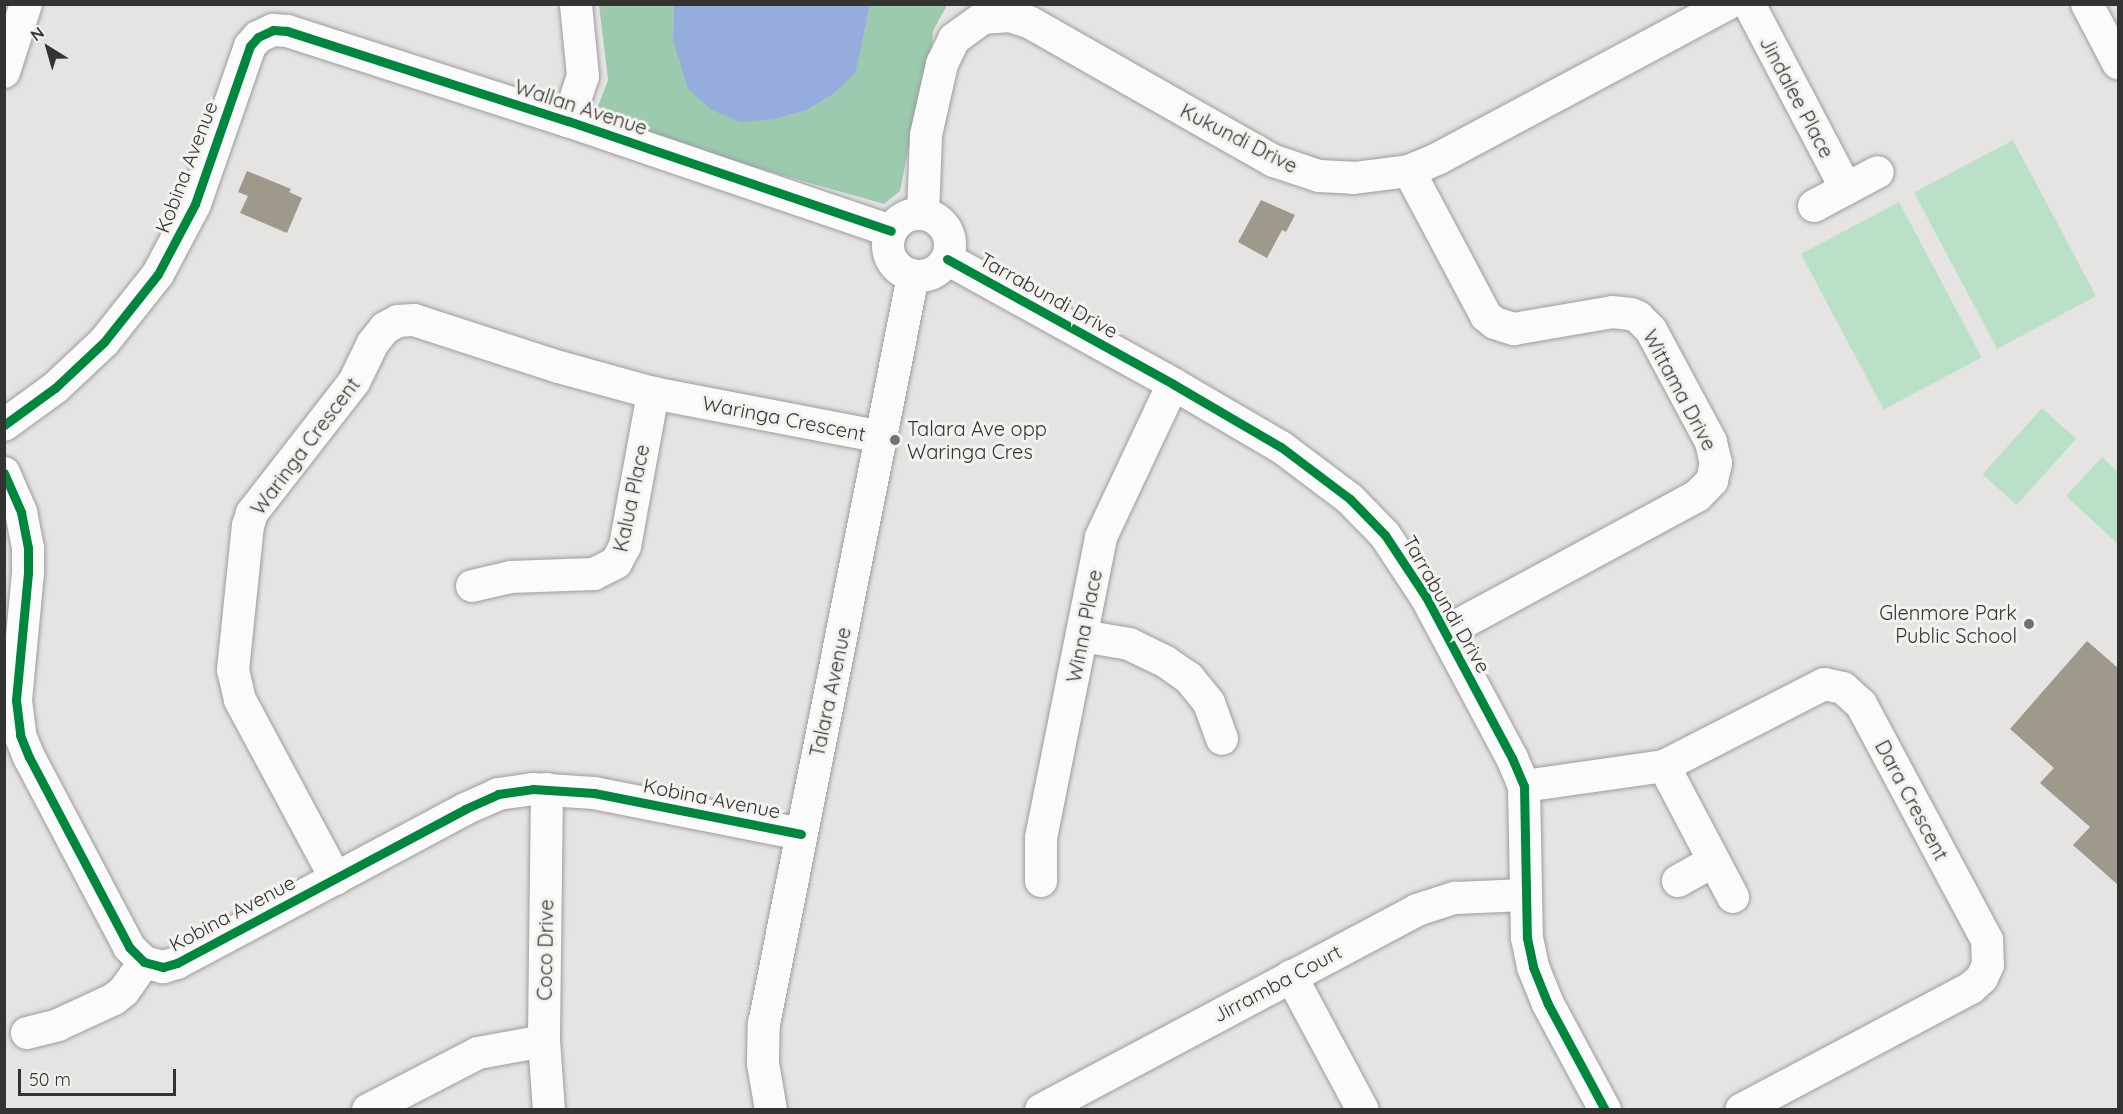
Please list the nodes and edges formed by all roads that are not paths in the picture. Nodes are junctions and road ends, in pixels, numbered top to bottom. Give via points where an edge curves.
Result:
1 (26, 4) edge
2 (576, 4) edge
3 (1728, 4) edge
4 (1749, 4) edge
5 (2087, 4) edge
6 (981, 11) edge
7 (258, 37) joint
8 (2118, 63) edge
9 (4, 72) edge
10 (568, 121) junction
11 (1409, 171) junction
12 (1878, 172) dead end
13 (1846, 189) junction
14 (1814, 206) dead end
15 (923, 214) junction
16 (891, 231) junction
17 (947, 259) junction
18 (913, 276) junction
19 (1173, 384) junction
20 (653, 393) junction
21 (4, 425) edge
22 (882, 437) junction
23 (4, 473) edge
24 (472, 586) dead end
25 (1445, 632) junction
26 (1082, 636) junction
27 (1222, 739) dead end
28 (1664, 766) junction
29 (1524, 786) junction
30 (547, 789) junction
31 (801, 834) junction
32 (1714, 861) junction
33 (336, 879) junction
34 (1041, 881) dead end
35 (1678, 881) dead end
36 (1525, 895) junction
37 (1733, 897) dead end
38 (144, 962) junction
39 (1291, 976) junction
40 (27, 1033) dead end
41 (544, 1041) junction
42 (368, 1110) edge
43 (549, 1110) edge
44 (771, 1110) edge
45 (1041, 1110) edge
46 (1363, 1110) edge
47 (1605, 1110) edge
48 (1741, 1110) edge

1 - 9 street
2 - 10 street via 583,76
3 - 11 street, Kukundi Drive via 1473,141
4 - 13 street, Jindalee Place
5 - 8 street
6 - 11 street, Kukundi Drive via 1029,22 1286,166 1320,176 1354,178
6 - 15 street, Kukundi Drive via 954,39 942,64 926,135
7 - 10 street, Wallan Avenue via 273,30 287,30
7 - 21 street, Kobina Avenue via 247,53 195,204 158,274 97,349 55,388
10 - 16 street, Wallan Avenue
11 - 25 street, Wittama Drive via 1486,316 1495,323 1514,329 1621,311 1638,317 1651,330 1706,432 1714,447 1716,463 1712,481 1697,496
12 - 13 street
13 - 14 street
15 - 16 street via 904,218
15 - 17 street via 940,222 946,231 950,240
16 - 18 street via 891,259 904,273
17 - 18 street via 933,273
17 - 19 street, Tarrabundi Drive
18 - 22 street, Talara Avenue
19 - 25 street, Tarrabundi Drive via 1281,447 1350,499 1396,550
19 - 26 street, Winna Place via 1103,530
20 - 22 street, Waringa Crescent
20 - 24 street, Kalua Place via 625,546 616,563 594,574 510,577
20 - 33 street, Waringa Crescent via 414,320 398,321 378,335 354,382 255,507 248,526 234,683
22 - 31 street, Talara Avenue
23 - 38 street via 21,512 28,548 16,700 20,735 129,947
25 - 29 street, Tarrabundi Drive
26 - 27 street via 1129,644 1160,658 1189,678 1209,703
26 - 34 street, Winna Place via 1041,838
28 - 29 street, Dara Crescent
28 - 32 street
28 - 48 street, Dara Crescent via 1816,687 1824,684 1843,688 1861,704 1989,948 1986,971 1971,988
29 - 36 street, Tarrabundi Drive
30 - 31 street, Kobina Avenue via 594,793
30 - 33 street, Kobina Avenue via 518,790 481,800
30 - 41 street, Coco Drive
31 - 44 street, Talara Avenue via 764,1024 763,1064
32 - 35 street
32 - 37 street
33 - 38 street, Kobina Avenue via 177,963 163,967
36 - 39 street, Jirramba Court via 1455,898 1427,905
36 - 47 street, Tarrabundi Drive via 1527,938 1537,981
38 - 40 street via 114,999 58,1025
39 - 45 street, Jirramba Court
39 - 46 street
41 - 42 street via 478,1053
41 - 43 street, Coco Drive

